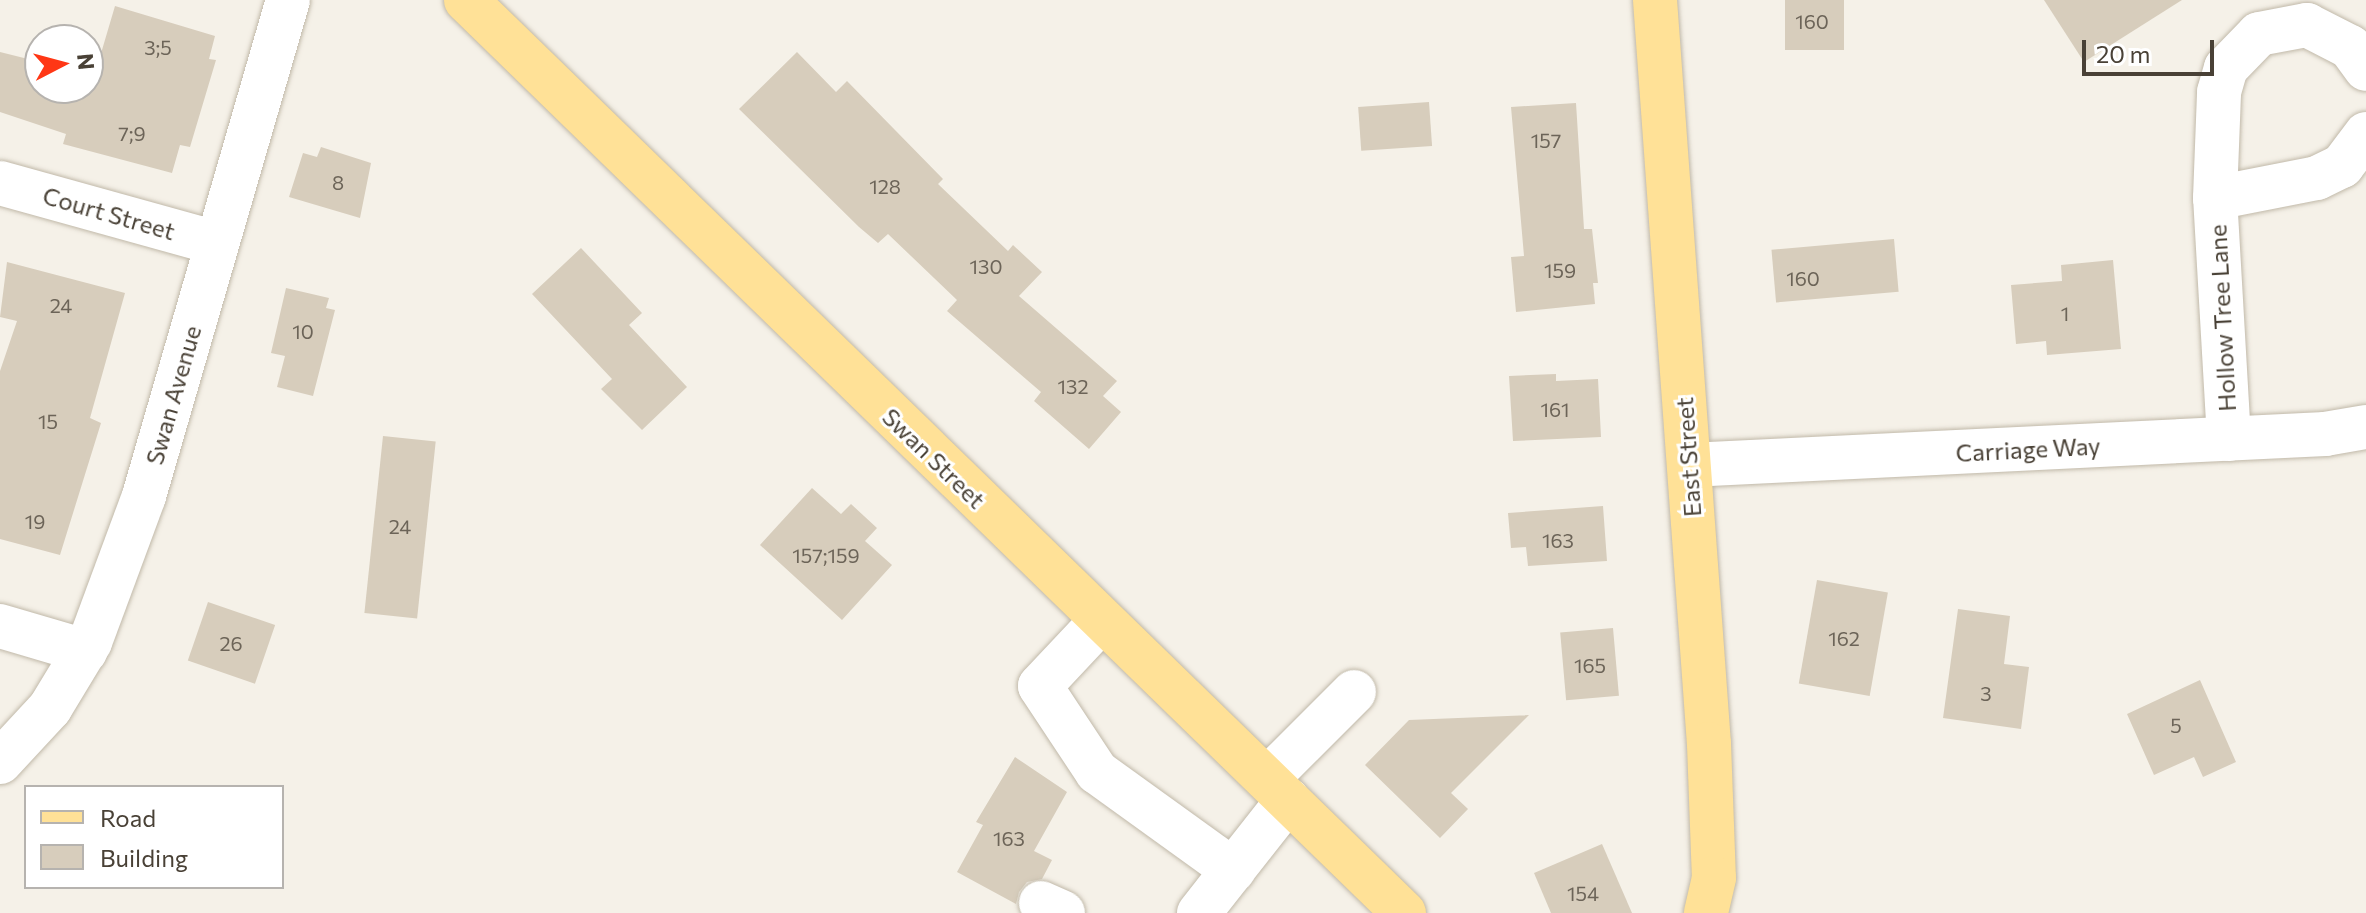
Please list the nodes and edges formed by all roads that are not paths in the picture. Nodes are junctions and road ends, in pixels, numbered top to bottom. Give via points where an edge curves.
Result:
1 (288, 0) edge
2 (466, 0) edge
3 (1655, 0) edge
4 (2366, 69) edge
5 (2366, 134) edge
6 (0, 183) edge
7 (2215, 198) junction
8 (217, 243) junction
9 (2366, 427) edge
10 (2229, 439) junction
11 (1689, 465) junction
12 (1101, 621) junction
13 (0, 626) edge
14 (85, 651) junction
15 (1354, 692) dead end
16 (0, 762) edge
17 (1278, 789) junction
18 (1233, 870) junction
19 (1199, 913) edge
20 (1404, 913) edge
21 (1706, 913) edge

1 - 8 street, Swan Avenue
2 - 12 main road, Swan Street
3 - 11 main road, East Street
4 - 7 street, Hollow Tree Lane via 2350,47 2307,25 2271,30 2240,48 2219,92
5 - 7 street, Hollow Tree Lane via 2342,166 2317,178
6 - 8 street, Court Street
7 - 10 street, Hollow Tree Lane
8 - 14 street, Swan Avenue via 144,496
9 - 10 street, Carriage Way
10 - 11 street, Carriage Way
11 - 21 main road, East Street via 1710,759 1714,878
12 - 17 main road, Swan Street
12 - 18 street via 1040,686 1097,772
13 - 14 street
14 - 16 street, Swan Avenue via 50,708
15 - 17 street
17 - 18 street
17 - 20 main road, Swan Street
18 - 19 street

